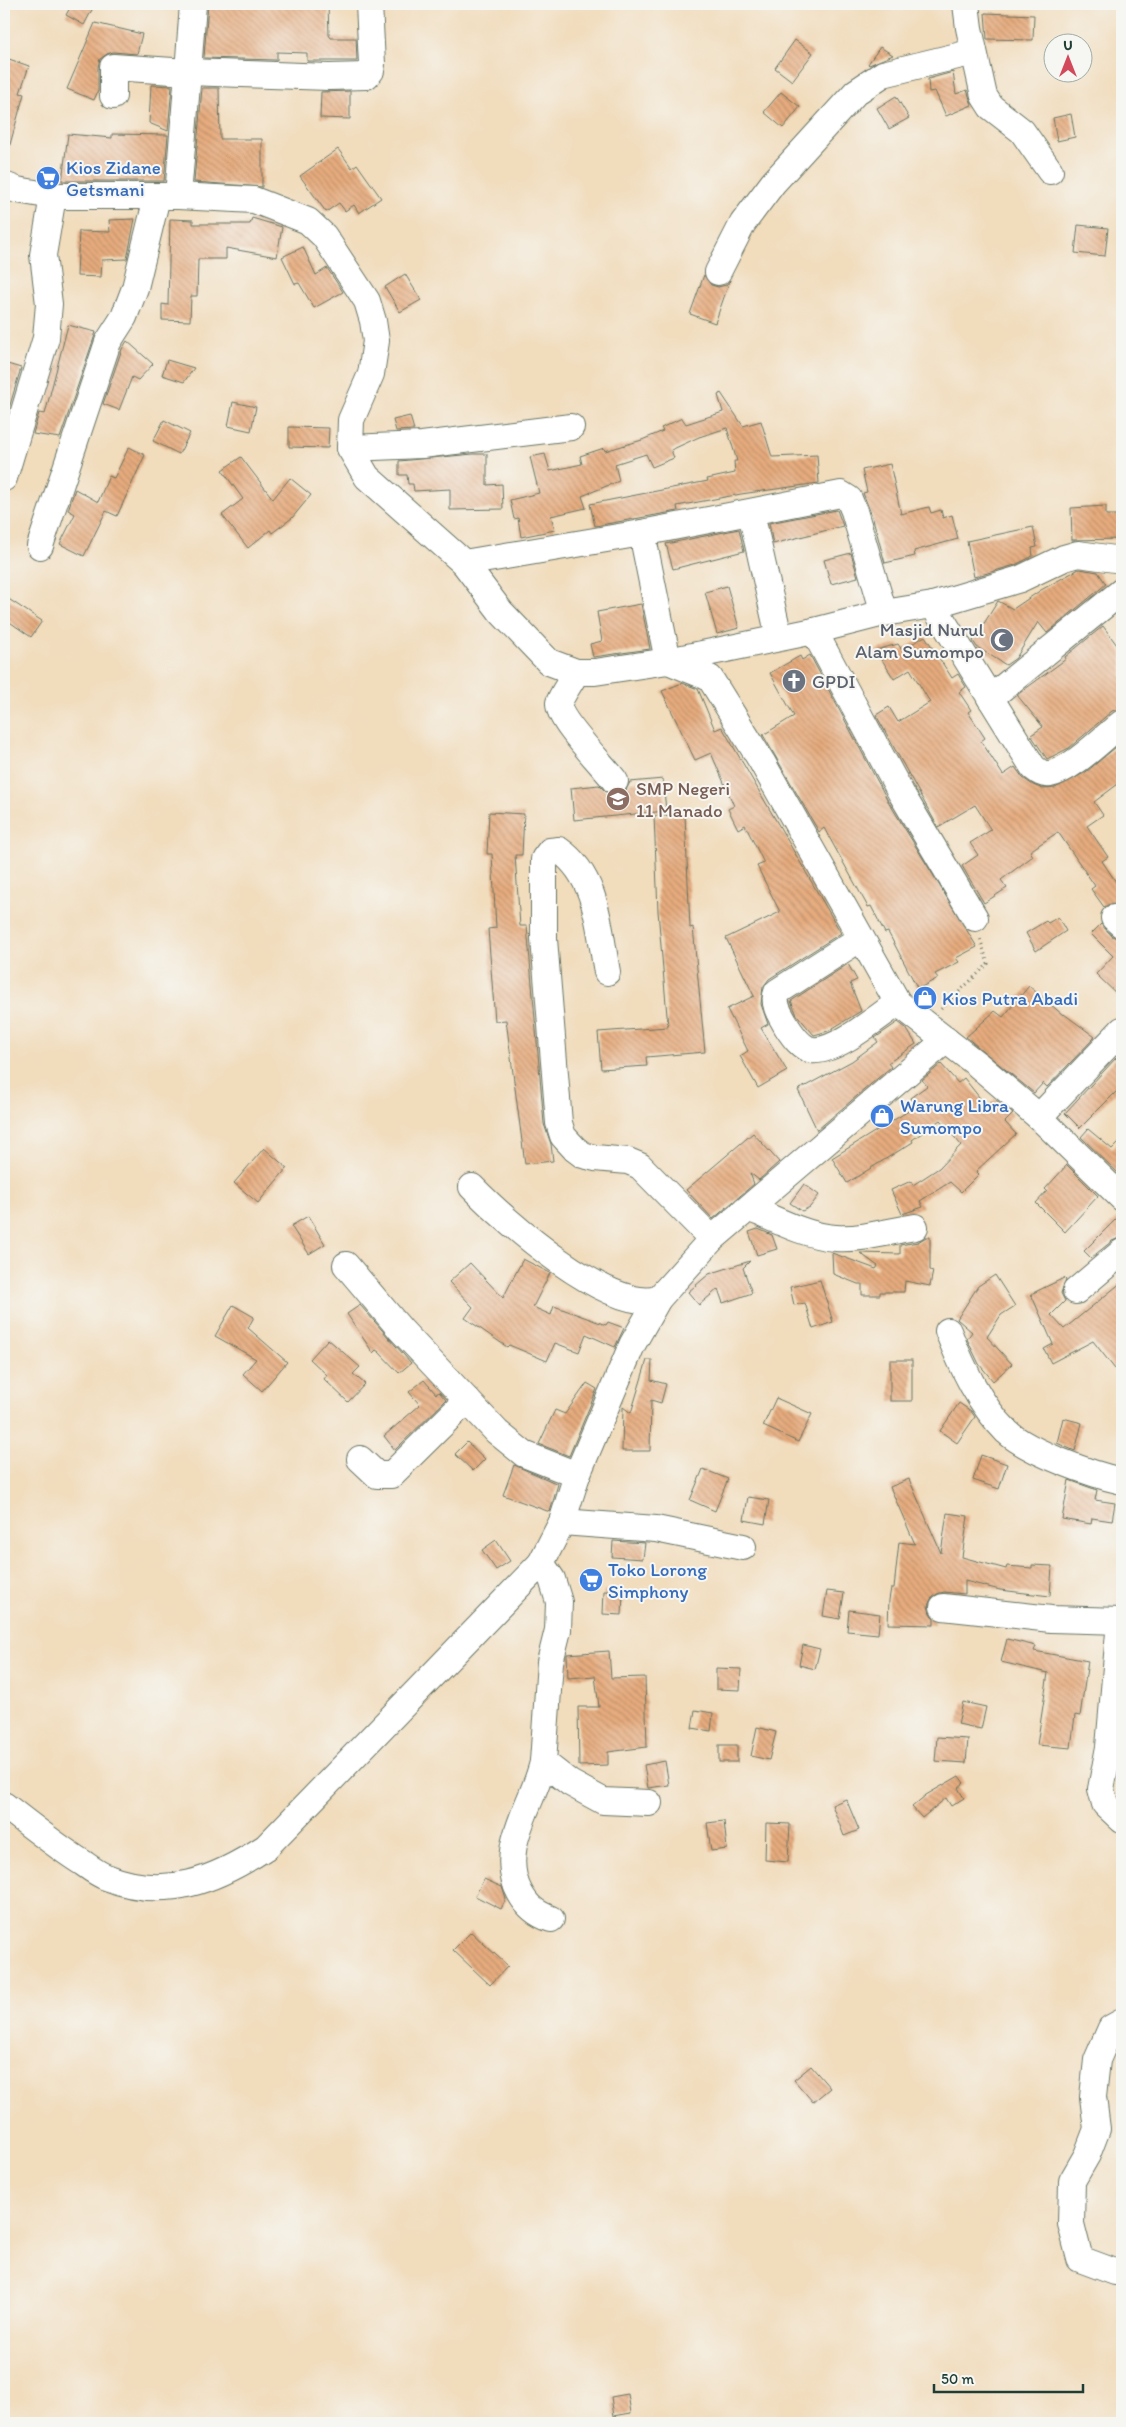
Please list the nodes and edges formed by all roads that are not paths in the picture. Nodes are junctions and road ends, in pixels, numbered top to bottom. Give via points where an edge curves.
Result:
1 (193, 4) edge
2 (369, 4) edge
3 (966, 4) edge
4 (974, 52) junction
5 (188, 72) junction
6 (114, 96) dead end
7 (1050, 171) dead end
8 (4, 185) edge
9 (53, 196) junction
10 (168, 197) junction
11 (718, 272) dead end
12 (571, 427) dead end
13 (350, 448) junction
14 (4, 478) edge
15 (751, 513) junction
16 (642, 533) junction
17 (40, 546) dead end
18 (1122, 560) edge
19 (464, 563) junction
20 (1122, 590) edge
21 (933, 605) junction
22 (884, 613) junction
23 (814, 631) junction
24 (779, 637) junction
25 (668, 660) junction
26 (576, 672) junction
27 (990, 698) junction
28 (1122, 723) edge
29 (615, 781) dead end
30 (975, 918) road end
31 (861, 938) junction
32 (607, 972) dead end
33 (898, 1003) junction
34 (1122, 1030) edge
35 (946, 1040) junction
36 (1040, 1118) junction
37 (472, 1187) dead end
38 (1122, 1198) edge
39 (749, 1208) junction
40 (916, 1227) dead end
41 (712, 1239) junction
42 (1122, 1252) edge
43 (346, 1265) dead end
44 (1076, 1291) dead end
45 (658, 1299) junction
46 (948, 1331) dead end
47 (467, 1400) junction
48 (360, 1459) dead end
49 (577, 1475) junction
50 (1122, 1482) edge
51 (562, 1522) junction
52 (743, 1547) dead end
53 (541, 1563) junction
54 (943, 1607) dead end
55 (1121, 1621) edge
56 (543, 1762) junction
57 (649, 1803) dead end
58 (4, 1805) edge
59 (1122, 1820) edge
60 (551, 1919) dead end
61 (1122, 2022) edge
62 (1122, 2272) edge

1 - 5 street
2 - 5 street via 372,64 368,75 329,78
3 - 4 street
4 - 7 street via 986,101 1022,131
4 - 11 street via 883,74 856,92 773,183 743,223
5 - 6 street via 113,67
5 - 10 street
8 - 9 street
9 - 10 street
9 - 14 street via 43,255 49,304 46,338
10 - 13 street via 254,200 287,212 308,221 341,261 367,301 376,341 371,374 352,420
10 - 17 street via 124,317 108,342
12 - 13 street via 422,445
13 - 19 street via 367,477
15 - 16 street
15 - 22 street via 841,494 849,499
15 - 24 street
16 - 19 street
16 - 25 street
18 - 21 street via 1078,554 1020,579
19 - 26 street via 501,612 549,662
20 - 27 street
21 - 22 street
21 - 27 street
22 - 23 street
23 - 24 street
23 - 30 street via 901,793
24 - 25 street
25 - 26 street via 596,672
25 - 31 street via 710,678 762,762
26 - 29 street via 559,707 574,734
27 - 28 street via 1032,767 1043,774 1065,768
31 - 33 street
31 - 33 street via 777,992 775,1004 788,1029 801,1046 818,1050 836,1045
32 - 41 street via 587,882 564,853 550,851 544,859 544,939 559,1123 563,1136 583,1155 636,1163
33 - 35 street
34 - 36 street
35 - 36 street
35 - 39 street
36 - 38 street
37 - 45 street via 527,1239 584,1278 626,1297
39 - 40 street via 833,1238
39 - 41 street
41 - 45 street
42 - 44 street
43 - 47 street
45 - 49 street via 632,1345
46 - 50 street via 970,1381 990,1413 1009,1433 1050,1456
47 - 48 street via 390,1474 377,1475
47 - 49 street via 497,1432 524,1454
49 - 51 street
51 - 52 street via 656,1529
51 - 53 street
53 - 56 street via 552,1579 559,1602 558,1630 550,1662
53 - 58 street via 298,1816 266,1847 237,1866 178,1887 137,1886 105,1877
54 - 55 street via 1051,1619
55 - 59 street via 1109,1747 1101,1789 1105,1804
56 - 57 street via 570,1783 603,1801
56 - 60 street via 521,1820 511,1867 524,1900 536,1913
61 - 62 street via 1111,2028 1097,2060 1093,2097 1097,2128 1072,2181 1071,2224 1080,2259

